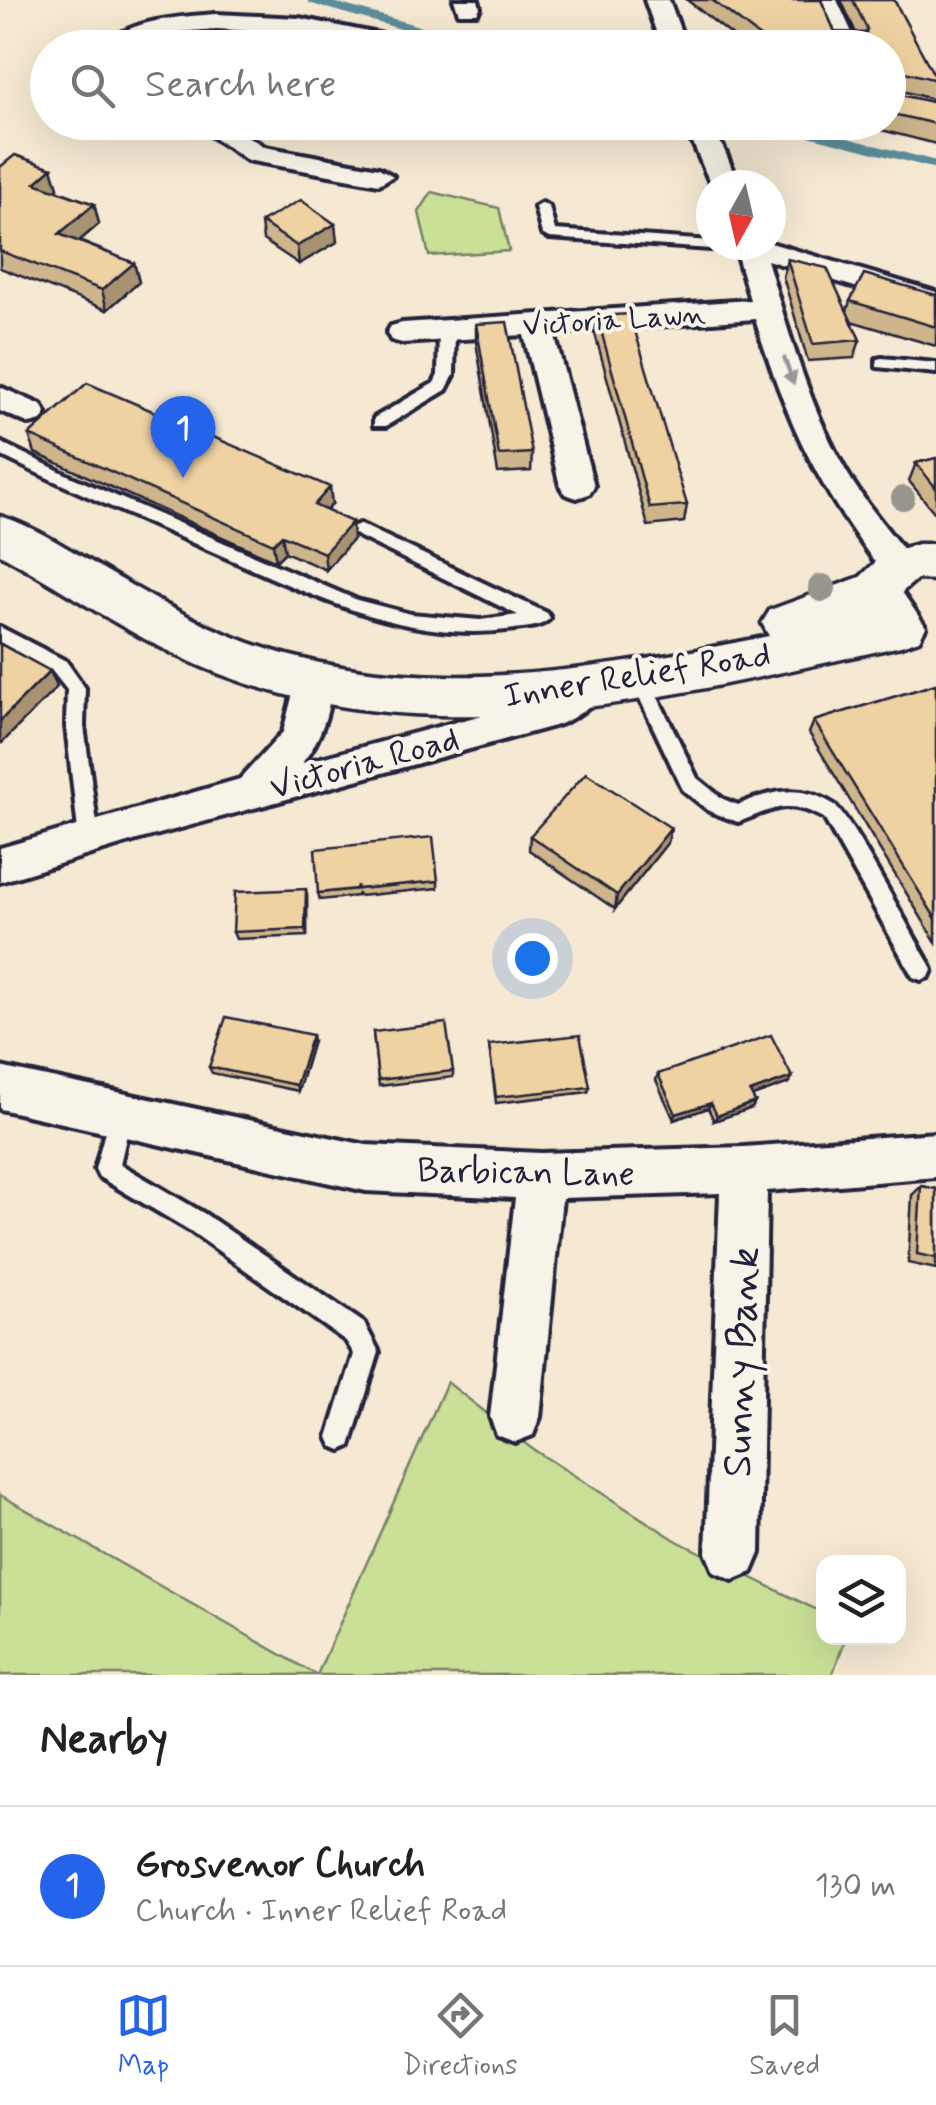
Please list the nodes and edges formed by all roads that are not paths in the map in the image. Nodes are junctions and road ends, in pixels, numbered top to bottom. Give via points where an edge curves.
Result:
1 (657, 0) edge
2 (825, 0) edge
3 (132, 30) edge
4 (329, 30) edge
5 (668, 30) edge
6 (839, 30) edge
7 (234, 140) edge
8 (705, 140) edge
9 (320, 165) junction
10 (718, 170) edge
11 (379, 176) dead end
12 (305, 195) dead end
13 (542, 207) dead end
14 (696, 244) edge
15 (786, 257) edge
16 (752, 260) edge
17 (936, 302) edge
18 (766, 310) junction
19 (537, 324) junction
20 (447, 330) junction
21 (402, 334) dead end
22 (882, 363) dead end
23 (936, 368) edge
24 (0, 398) edge
25 (30, 413) dead end
26 (380, 422) dead end
27 (0, 448) edge
28 (576, 486) dead end
29 (360, 530) dead end
30 (0, 533) edge
31 (59, 563) junction
32 (917, 609) edge
33 (0, 634) edge
34 (363, 659) junction
35 (639, 678) junction
36 (312, 680) junction
37 (585, 688) junction
38 (253, 791) junction
39 (89, 839) junction
40 (0, 865) edge
41 (921, 970) dead end
42 (0, 1088) edge
43 (120, 1117) junction
44 (936, 1155) edge
45 (744, 1170) junction
46 (541, 1176) junction
47 (515, 1416) dead end
48 (342, 1437) dead end
49 (733, 1553) dead end

1 - 5 street
2 - 6 street
3 - 4 street via 164,11 221,2
7 - 9 street via 257,154
8 - 10 street
9 - 11 street
9 - 12 street
13 - 14 lane via 549,234
15 - 17 street
16 - 18 street
18 - 19 street, Victoria Lawn
18 -> 32 street via 820,454
19 - 20 street, Victoria Lawn
19 - 28 street
20 - 21 street, Victoria Lawn
20 - 26 lane via 440,386
22 - 23 lane
24 - 25 street
27 - 29 lane via 352,605 411,620 480,626 540,618
30 - 31 main road
31 - 34 main road, Inner Relief Road via 173,607
31 - 36 main road, Inner Relief Road via 192,641
32 - 34 main road, Inner Relief Road via 791,622 605,660 506,668
32 - 35 main road, Inner Relief Road
33 - 39 lane via 58,666 76,688
34 - 36 main road, Inner Relief Road
35 - 37 main road, Inner Relief Road
35 - 41 lane via 690,784 716,804 738,814 777,796 805,797 831,812
36 - 37 main road, Inner Relief Road via 490,698
36 - 38 street, Victoria Road via 301,738
37 - 38 street, Victoria Road via 554,712
38 - 39 street, Victoria Road
39 - 40 street, Victoria Road
42 - 43 street, Barbican Lane
43 - 46 street, Barbican Lane via 366,1168
43 - 48 lane via 107,1169 197,1222 355,1332 367,1352
44 - 45 street, Barbican Lane
45 - 46 street, Barbican Lane
45 - 49 street, Sunny Bank
46 - 47 street

